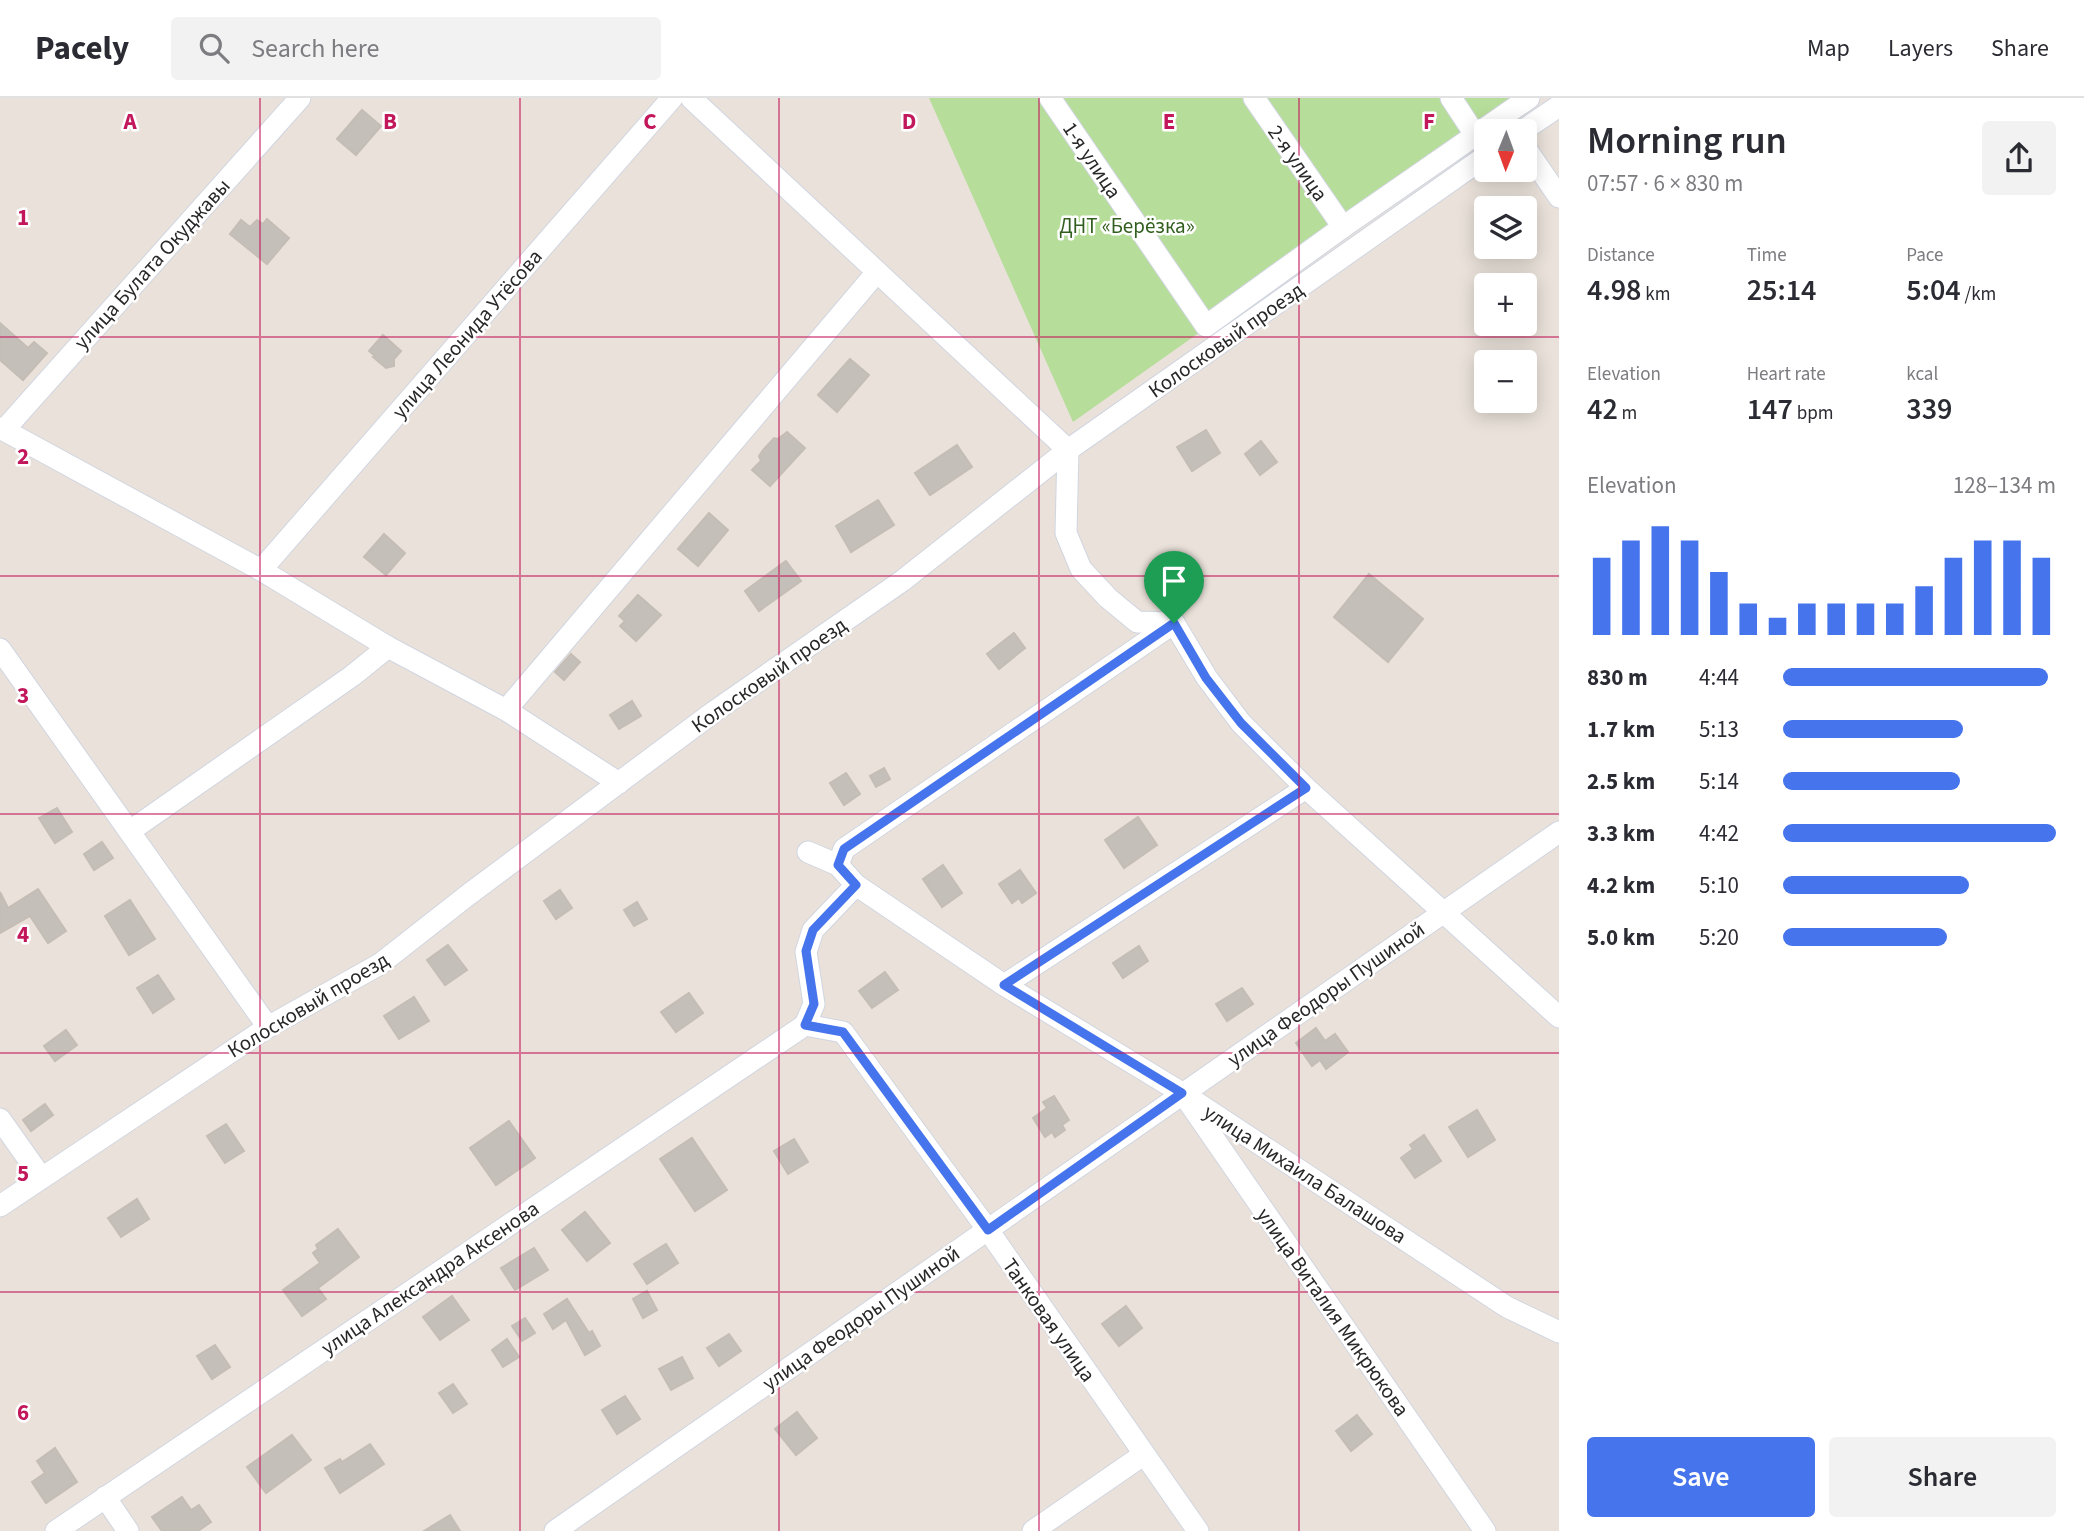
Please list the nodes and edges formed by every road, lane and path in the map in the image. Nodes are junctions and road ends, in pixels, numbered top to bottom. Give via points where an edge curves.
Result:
1 (300, 98) edge
2 (672, 98) edge
3 (691, 98) edge
4 (1050, 98) edge
5 (1254, 98) edge
6 (1451, 98) edge
7 (1529, 98) edge
8 (1559, 106) edge
9 (1500, 119) edge
10 (1537, 121) edge
11 (1474, 133) edge
12 (1474, 137) edge
13 (1474, 164) edge
14 (1537, 165) edge
15 (1559, 197) edge
16 (1343, 227) junction
17 (877, 272) junction
18 (2, 429) edge
19 (1068, 450) junction
20 (261, 570) junction
21 (1174, 623) junction
22 (388, 647) junction
23 (0, 649) edge
24 (506, 710) junction
25 (619, 783) junction
26 (1306, 788) junction
27 (130, 831) junction
28 (1559, 832) edge
29 (808, 852) dead end
30 (838, 865) junction
31 (856, 885) junction
32 (1442, 913) junction
33 (1004, 985) junction
34 (1559, 1017) edge
35 (805, 1025) junction
36 (268, 1027) junction
37 (1182, 1093) junction
38 (0, 1119) edge
39 (41, 1177) junction
40 (0, 1206) edge
41 (988, 1230) junction
42 (1559, 1332) edge
43 (1143, 1455) junction
44 (105, 1497) junction
45 (56, 1531) edge
46 (128, 1531) edge
47 (555, 1531) edge
48 (1033, 1531) edge
49 (1198, 1531) edge
50 (1485, 1531) edge

1 - 18 street, улица Булата Окуджавы
2 - 20 street, улица Леонида Утёсова
3 - 17 street
4 - 16 street, 1-я улица via 1206,326
5 - 16 street, 2-я улица
6 - 11 street
7 - 9 street
8 - 10 street
12 - 16 street
13 - 19 street, Колосковый проезд
14 - 15 street
17 - 19 street
17 - 24 street
18 - 20 street
19 - 21 street via 1066,533 1081,569 1137,622
19 - 25 street, Колосковый проезд via 902,581
20 - 22 street
21 - 26 street via 1206,678 1241,723
21 - 30 street via 844,849
22 - 24 street
22 - 27 street
23 - 27 street
24 - 25 street
25 - 36 street, Колосковый проезд via 380,964
26 - 32 street
26 - 33 street
27 - 36 street
28 - 32 street, улица Феодоры Пушиной
29 - 30 street, улица Михаила Балашова
30 - 31 street, улица Михаила Балашова
31 - 33 street, улица Михаила Балашова
31 - 35 street via 813,930 806,951 814,1004
32 - 34 street
32 - 37 street, улица Феодоры Пушиной
33 - 37 street, улица Михаила Балашова
35 - 41 street, Танковая улица via 843,1032
35 - 44 street, улица Александра Аксенова
36 - 39 street, Колосковый проезд
37 - 41 street, улица Феодоры Пушиной
37 - 42 street, улица Михаила Балашова via 1507,1307
37 - 50 street, улица Виталия Микрюкова
38 - 39 street
39 - 40 street, Колосковый проезд
41 - 43 street, Танковая улица
41 - 47 street, улица Феодоры Пушиной
43 - 48 street
43 - 49 street, Танковая улица
44 - 45 street, улица Александра Аксенова
44 - 46 street

